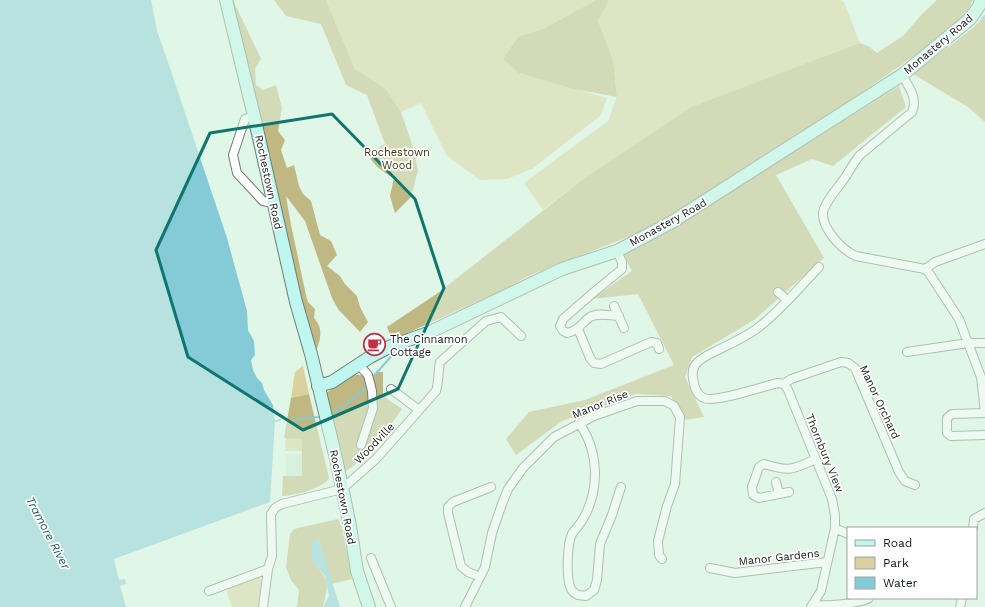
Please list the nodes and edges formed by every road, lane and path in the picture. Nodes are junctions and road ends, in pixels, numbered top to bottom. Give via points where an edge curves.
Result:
1 (226, 0) edge
2 (980, 0) edge
3 (902, 75) junction
4 (254, 116) junction
5 (274, 203) junction
6 (985, 244) edge
7 (617, 251) junction
8 (819, 267) dead end
9 (925, 269) junction
10 (778, 292) dead end
11 (787, 300) junction
12 (614, 306) dead end
13 (618, 316) junction
14 (624, 328) dead end
15 (578, 329) junction
16 (521, 336) dead end
17 (968, 343) junction
18 (985, 343) edge
19 (659, 349) dead end
20 (907, 352) dead end
21 (359, 365) junction
22 (784, 384) junction
23 (318, 386) junction
24 (391, 389) dead end
25 (419, 410) junction
26 (985, 414) edge
27 (579, 423) junction
28 (985, 435) edge
29 (361, 445) dead end
30 (816, 459) junction
31 (776, 482) dead end
32 (915, 485) dead end
33 (491, 487) dead end
34 (621, 487) dead end
35 (342, 489) junction
36 (789, 492) dead end
37 (779, 494) junction
38 (985, 513) edge
39 (974, 527) edge
40 (835, 528) junction
41 (847, 534) edge
42 (371, 558) dead end
43 (662, 559) dead end
44 (827, 562) junction
45 (710, 568) dead end
46 (268, 569) junction
47 (480, 577) junction
48 (209, 591) dead end
49 (866, 602) edge
50 (812, 606) edge
51 (263, 607) edge
52 (369, 607) edge
53 (391, 607) edge
54 (465, 607) edge

1 - 4 street, Rochestown Road
2 - 3 street, Monastery Road via 970,19
3 - 7 street, Monastery Road via 672,222
3 - 9 street via 913,94 915,104 912,112 852,163 823,212 826,227 848,253
4 - 5 street, Rochestown Road
4 - 5 street via 245,119 232,154 237,173 263,202
5 - 23 street, Rochestown Road
6 - 9 street via 935,262
7 - 15 street via 622,269 563,319 560,326 562,331 567,333
7 - 21 street, Monastery Road via 562,269 428,333 389,347
8 - 11 street
9 - 17 street via 959,320
10 - 11 street
11 - 22 street via 742,338 703,357 694,366 692,375 697,393 707,399 721,398 778,383
12 - 13 street
13 - 14 street
13 - 15 street via 597,315
15 - 19 street via 594,363 601,364 651,342 656,343
16 - 25 street, Woodville via 501,317 486,321 440,362 436,391
17 - 18 street
17 - 20 street
17 - 26 street via 981,376
21 - 23 street, Monastery Road via 332,382
21 - 29 street via 368,376 373,408
22 - 30 street, Thornbury View
22 - 32 street, Manor Orchard via 791,379 841,362 848,363 854,368 899,472 905,481
23 - 35 street, Rochestown Road
24 - 25 street
25 - 35 street, Woodville via 376,459
26 - 28 street via 952,414 947,418 947,433 951,436
27 - 34 street via 588,438 595,467 590,503 572,535 568,555 571,590 578,596 586,596 594,590 600,544
27 - 43 street, Manor Rise via 637,401 665,401 674,406 680,417 675,484 658,541 659,555
27 - 47 street, Manor Rise via 554,438 523,468 508,489
30 - 37 street via 793,469 784,470 764,464 759,467 752,487 753,495 759,498
30 - 40 street, Thornbury View via 832,499
31 - 37 street
33 - 47 street via 453,502 448,507 461,566
35 - 46 street via 275,508 271,514 272,556
35 - 52 street, Rochestown Road via 357,571
36 - 37 street
38 - 39 street via 974,519
40 - 41 street
40 - 44 street, Thornbury View
42 - 53 street
44 - 45 street, Manor Gardens via 735,573
44 - 50 street, Thornbury View via 821,591
46 - 48 street
46 - 51 street
47 - 54 street, Manor Rise
49 - 50 street

